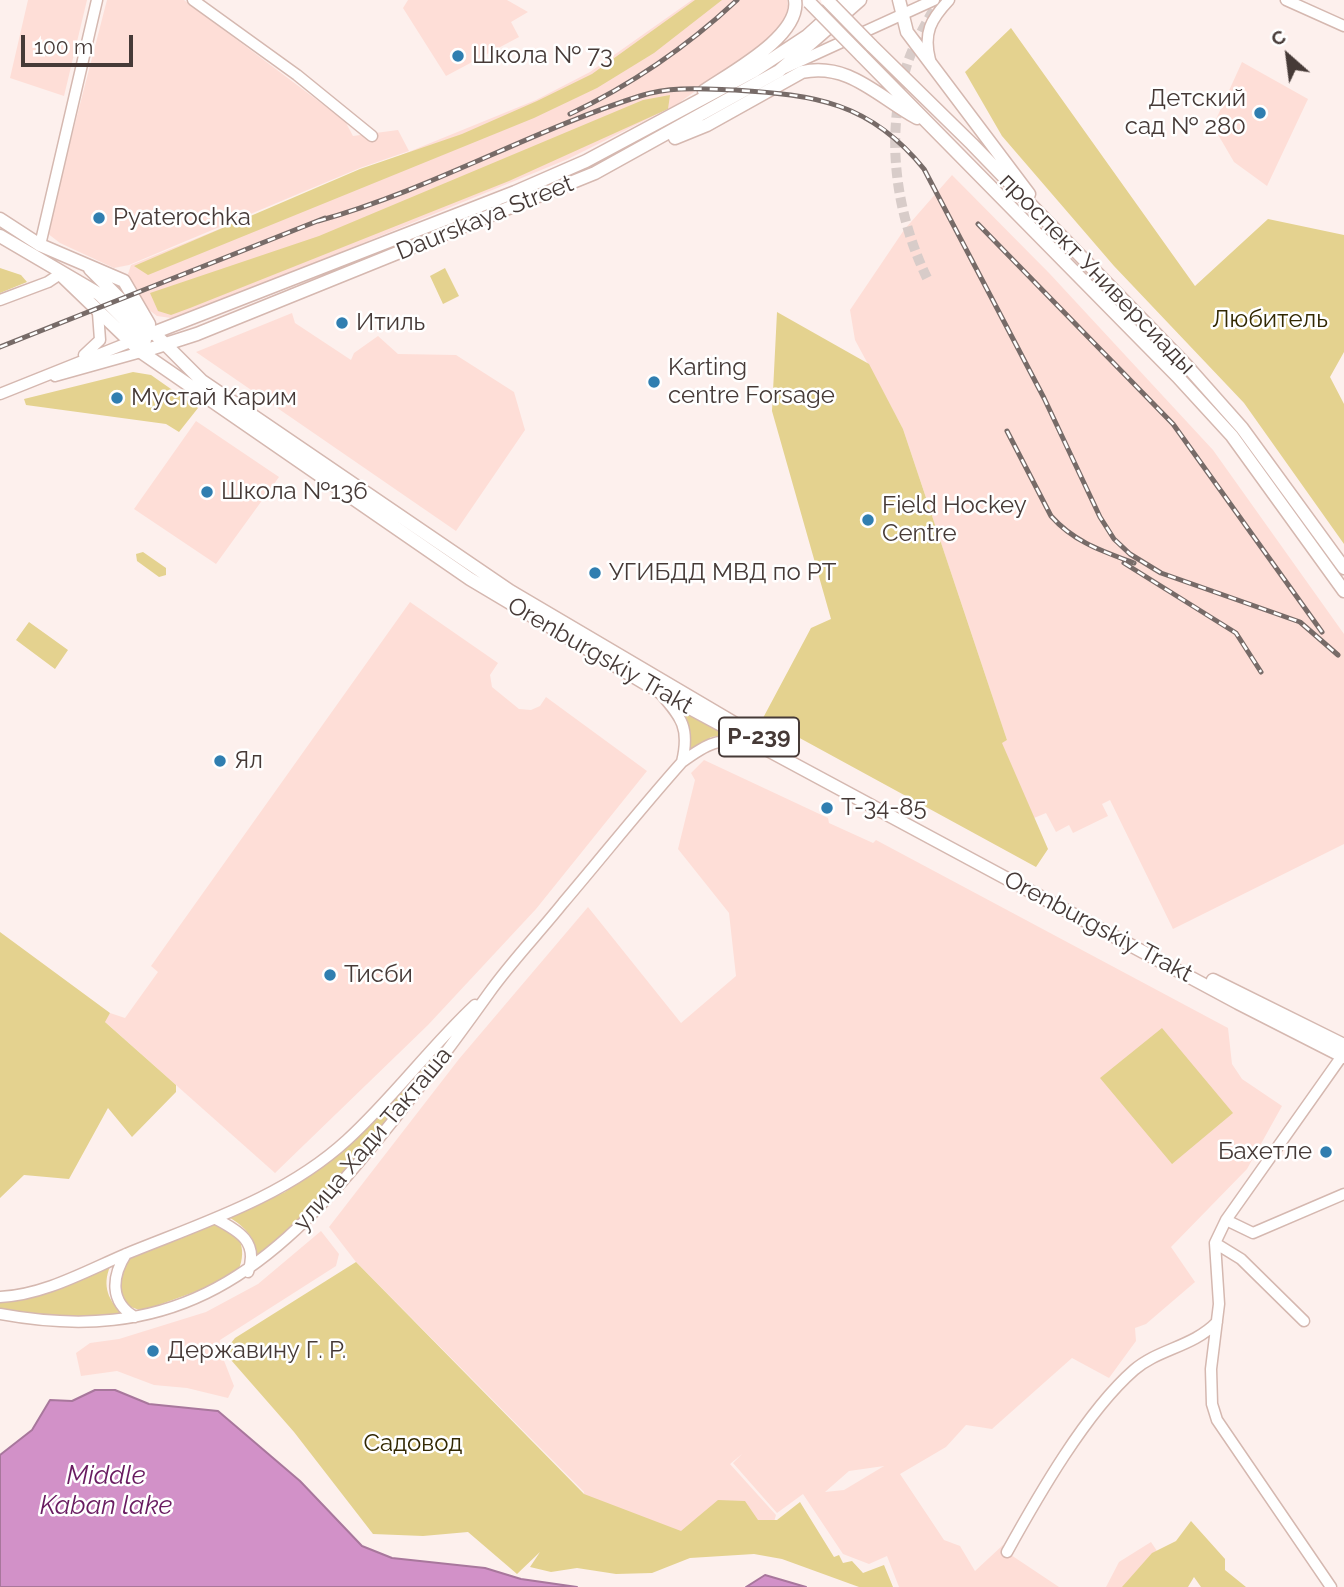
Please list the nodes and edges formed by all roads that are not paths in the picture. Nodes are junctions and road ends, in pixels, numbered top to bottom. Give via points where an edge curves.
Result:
1 (97, 0) edge
2 (192, 0) edge
3 (795, 0) edge
4 (827, 0) edge
5 (848, 0) edge
6 (860, 0) edge
7 (899, 0) edge
8 (934, 0) edge
9 (950, 0) edge
10 (1286, 0) edge
11 (809, 1) edge
12 (900, 16) junction
13 (1344, 26) edge
14 (779, 71) junction
15 (934, 72) junction
16 (932, 126) junction
17 (372, 136) dead end
18 (636, 144) junction
19 (515, 192) junction
20 (520, 206) junction
21 (0, 219) edge
22 (1051, 225) junction
23 (0, 236) edge
24 (40, 245) junction
25 (60, 274) junction
26 (0, 300) edge
27 (98, 313) junction
28 (154, 334) junction
29 (135, 340) junction
30 (165, 344) junction
31 (141, 352) junction
32 (69, 364) junction
33 (16, 387) junction
34 (0, 394) edge
35 (1344, 568) edge
36 (1344, 591) edge
37 (658, 691) junction
38 (756, 744) junction
39 (682, 762) junction
40 (490, 991) junction
41 (1343, 1053) edge
42 (1344, 1194) edge
43 (216, 1219) junction
44 (1226, 1220) junction
45 (1214, 1243) junction
46 (126, 1254) junction
47 (248, 1272) junction
48 (0, 1297) edge
49 (0, 1314) edge
50 (135, 1317) junction
51 (1304, 1321) dead end
52 (1217, 1322) junction
53 (1007, 1552) dead end
54 (1331, 1587) edge

1 - 24 street
2 - 17 street
3 - 18 main road via 795,16 785,33
4 - 22 main road, проспект Универсиады, bridge
5 - 18 main road via 772,60
6 - 14 main road
7 - 12 main road
8 - 12 street, Daurskaya Street
9 - 15 street via 930,22 927,34
10 - 13 street
11 - 16 main road, bridge
12 - 14 street, Daurskaya Street
12 - 15 main road
14 - 18 main road, Daurskaya Street
15 - 22 main road via 970,113
16 - 18 main road via 852,76 815,69 662,144
16 - 36 main road via 1232,436
18 - 19 main road, Daurskaya Street
18 - 20 main road, Daurskaya Street via 595,173
19 - 20 main road
19 - 28 main road, Daurskaya Street
20 - 30 main road, Daurskaya Street
21 - 24 main road, Orenburgskiy Trakt
22 - 35 main road, проспект Универсиады via 1242,428
23 - 25 main road
24 - 28 main road, Orenburgskiy Trakt via 90,269
25 - 26 street
25 - 27 main road
25 - 29 main road via 99,293
27 - 29 main road
27 - 32 street via 100,340
28 - 29 main road, Daurskaya Street
28 - 30 main road, Orenburgskiy Trakt
29 - 30 main road
29 - 31 main road, Orenburgskiy Trakt
29 - 32 street, Daurskaya Street
30 - 31 main road, Daurskaya Street
30 - 41 main road, Orenburgskiy Trakt / Р-239 via 202,381 475,568 625,661
31 - 33 street, Daurskaya Street
31 - 37 main road, Orenburgskiy Trakt / Р-239 via 470,579
32 - 33 street, Daurskaya Street
33 - 34 street, Daurskaya Street
37 - 38 main road, Orenburgskiy Trakt / Р-239
37 - 39 street via 682,720 686,732
38 - 39 street, улица Хади Такташа via 727,739 713,742
38 - 41 main road, Orenburgskiy Trakt / Р-239
39 - 40 street, улица Хади Такташа
40 - 43 street, улица Хади Такташа via 446,1031 346,1140 287,1183
40 - 47 street, улица Хади Такташа via 348,1177 293,1235
41 - 44 street
42 - 44 street via 1253,1233
43 - 46 street, улица Хади Такташа
43 - 47 street via 248,1241 252,1258
44 - 45 street
45 - 51 street via 1241,1259
45 - 52 street
46 - 48 street, улица Хади Такташа via 43,1288
46 - 50 street via 115,1276 116,1293 124,1309
47 - 50 street, улица Хади Такташа via 186,1302
49 - 50 street, улица Хади Такташа via 63,1322
52 - 53 street via 1203,1337 1136,1368 1110,1394 1044,1488
52 - 54 street via 1211,1369 1217,1420

